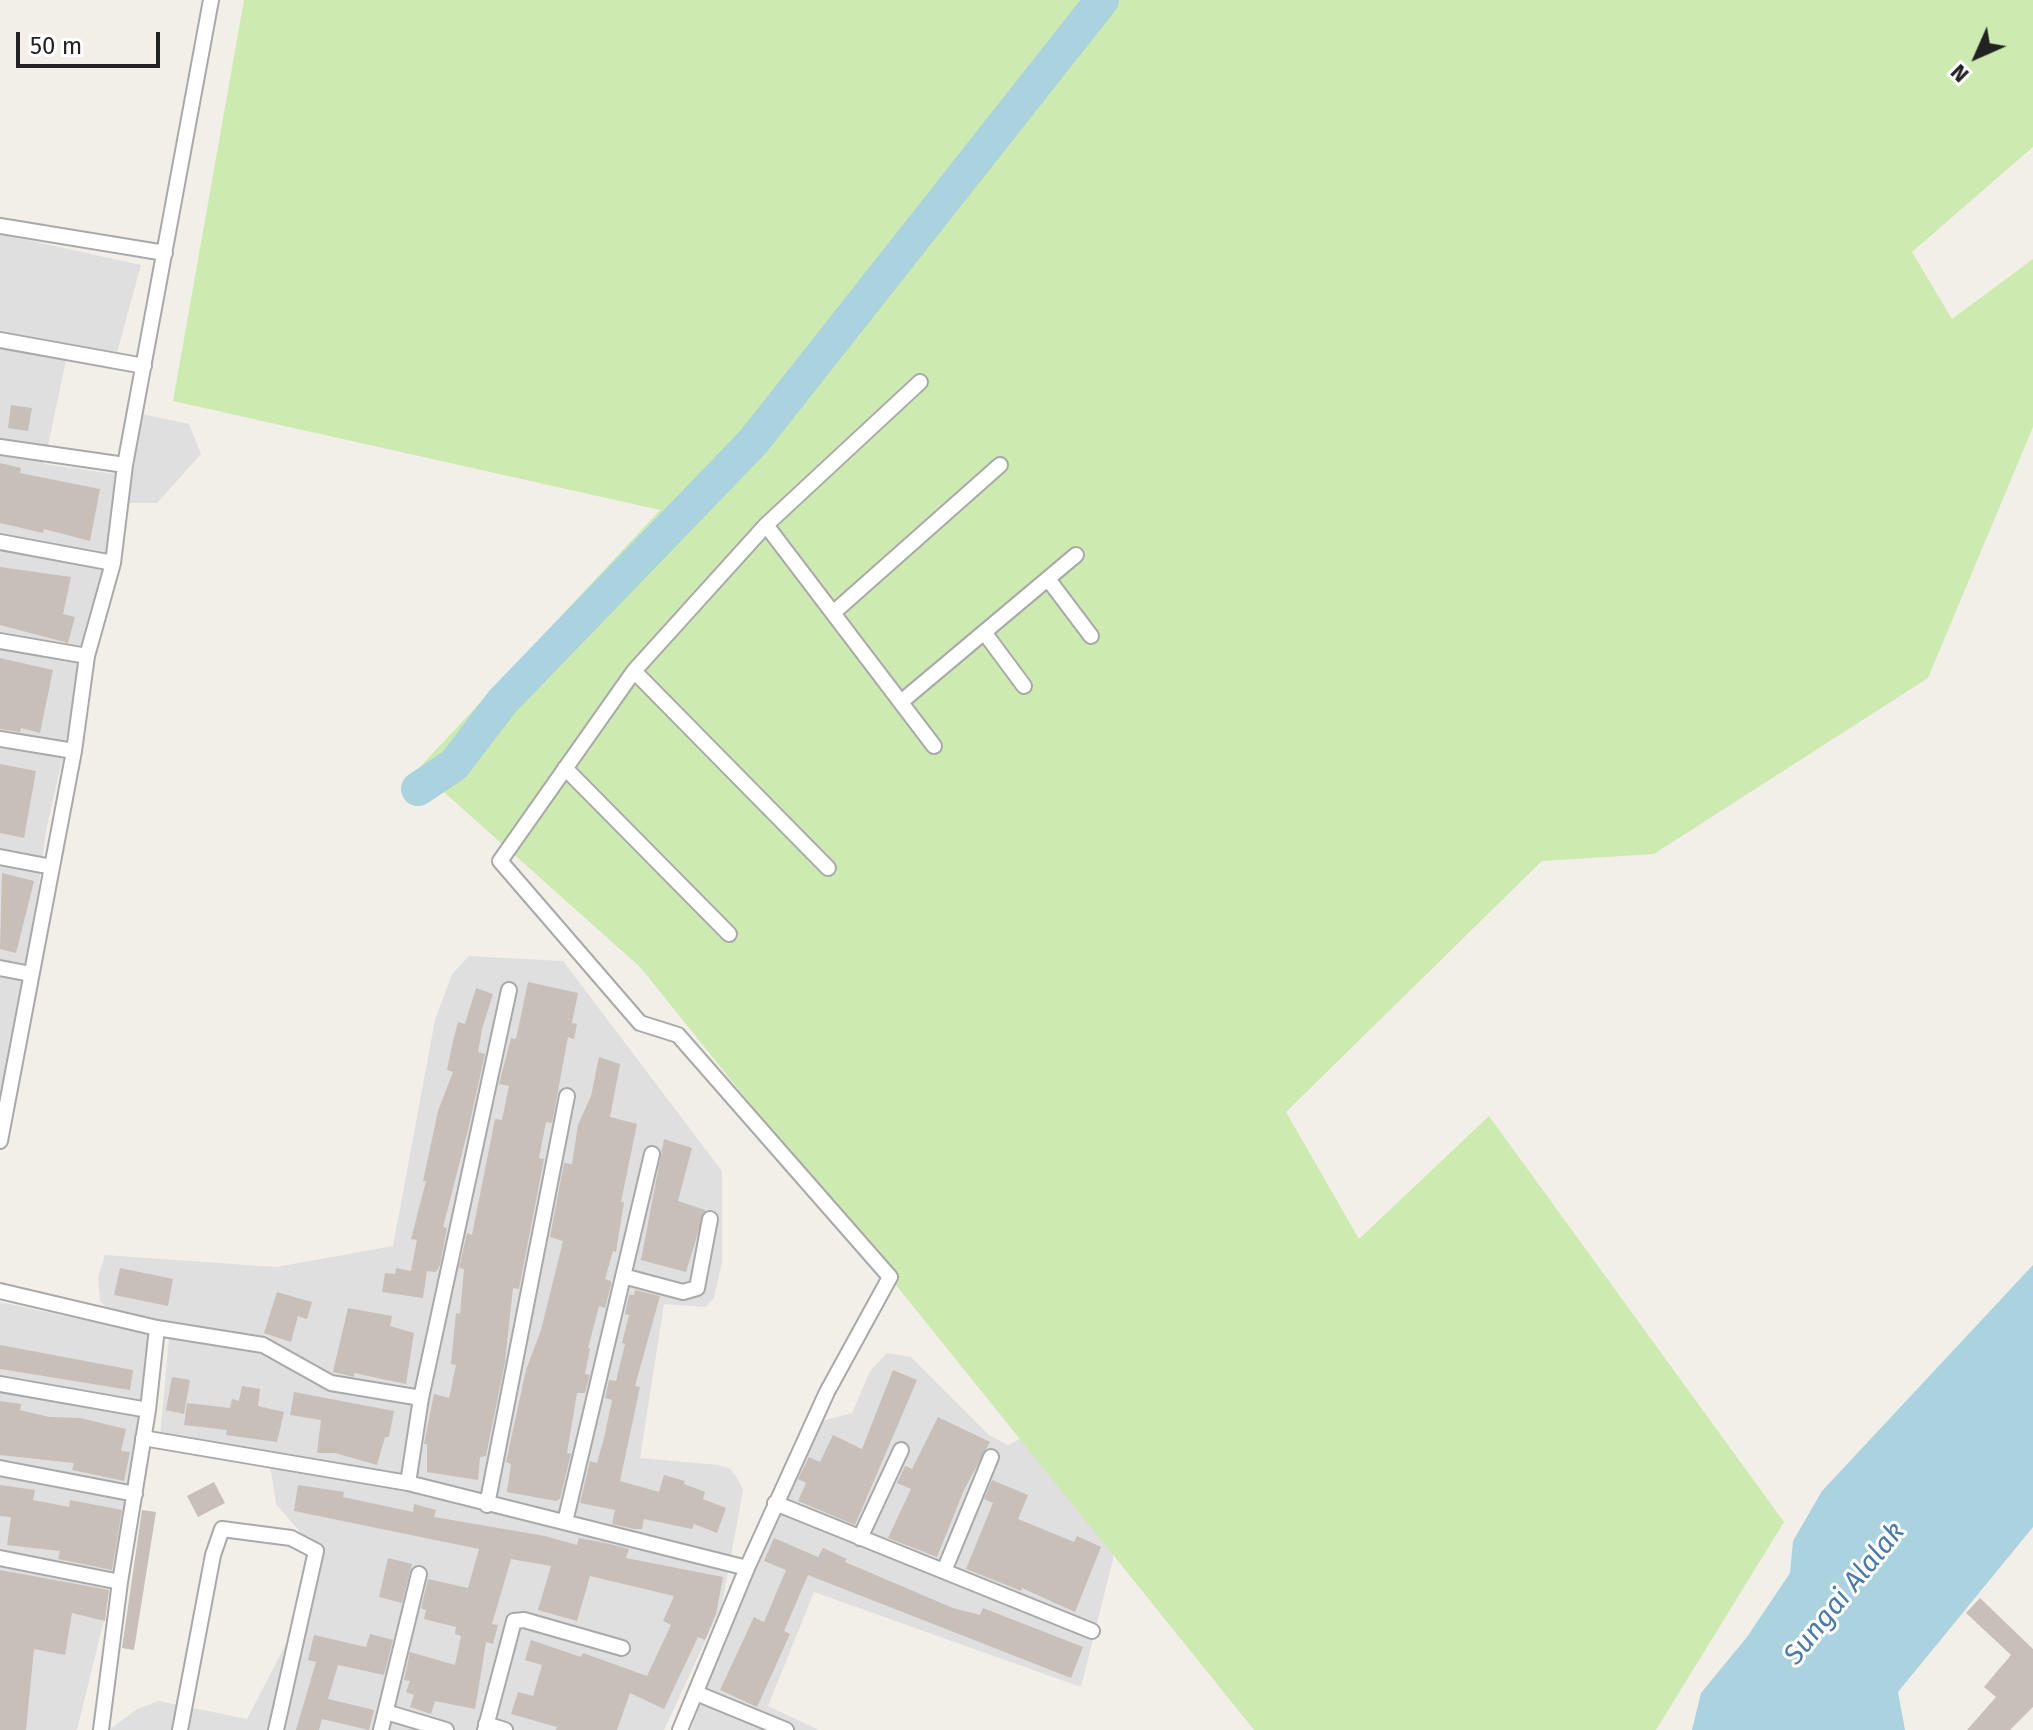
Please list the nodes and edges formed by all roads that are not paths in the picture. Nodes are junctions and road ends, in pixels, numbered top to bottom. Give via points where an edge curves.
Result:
1 (211, 0) edge
2 (0, 226) edge
3 (165, 253) junction
4 (0, 340) edge
5 (144, 366) junction
6 (920, 382) dead end
7 (0, 447) edge
8 (125, 465) junction
9 (1000, 465) dead end
10 (766, 525) junction
11 (0, 542) edge
12 (1076, 555) dead end
13 (113, 563) junction
14 (1048, 579) junction
15 (833, 613) junction
16 (984, 632) junction
17 (1091, 636) dead end
18 (0, 641) edge
19 (87, 656) junction
20 (634, 671) junction
21 (1024, 686) dead end
22 (901, 702) junction
23 (0, 739) edge
24 (934, 746) dead end
25 (74, 751) junction
26 (565, 768) junction
27 (0, 857) edge
28 (52, 867) junction
29 (828, 868) dead end
30 (729, 934) dead end
31 (0, 968) edge
32 (31, 974) junction
33 (509, 990) dead end
34 (5, 1082) edge
35 (567, 1096) dead end
36 (0, 1141) edge
37 (652, 1154) dead end
38 (710, 1219) dead end
39 (623, 1276) junction
40 (0, 1291) edge
41 (157, 1328) junction
42 (0, 1384) edge
43 (421, 1398) junction
44 (148, 1410) junction
45 (143, 1438) junction
46 (901, 1450) dead end
47 (991, 1457) dead end
48 (0, 1468) edge
49 (408, 1483) junction
50 (135, 1494) junction
51 (775, 1503) junction
52 (487, 1505) junction
53 (565, 1522) junction
54 (860, 1538) junction
55 (0, 1558) edge
56 (747, 1568) junction
57 (944, 1571) junction
58 (419, 1574) dead end
59 (120, 1582) junction
60 (1092, 1631) dead end
61 (622, 1648) dead end
62 (696, 1693) junction
63 (386, 1712) junction
64 (486, 1727) edge
65 (101, 1730) edge
66 (180, 1730) edge
67 (276, 1730) edge
68 (381, 1730) edge
69 (446, 1730) edge
70 (505, 1730) edge
71 (680, 1730) edge
72 (786, 1730) edge

1 - 3 street
2 - 3 street
3 - 5 street
4 - 5 street
5 - 8 street
6 - 10 street
7 - 8 street
8 - 13 street
9 - 15 street
10 - 15 street
10 - 20 street
11 - 13 street
12 - 14 street
13 - 19 street
14 - 16 street
14 - 17 street
15 - 22 street
16 - 21 street
16 - 22 street
18 - 19 street
19 - 25 street
20 - 26 street
20 - 29 street
22 - 24 street
23 - 25 street
25 - 28 street
26 - 30 street
26 - 51 street via 500,861 640,1023 678,1035 890,1277
27 - 28 street
28 - 32 street
31 - 32 street
32 - 34 street
33 - 43 street
34 - 36 street
35 - 52 street
37 - 39 street
38 - 39 street via 697,1288 690,1293
39 - 53 street
40 - 41 street
41 - 43 street via 263,1345 331,1383
41 - 44 street
42 - 44 street
43 - 49 street
44 - 45 street
45 - 49 street
45 - 50 street
46 - 54 street
47 - 57 street
48 - 50 street
49 - 52 street
50 - 59 street
51 - 54 street
51 - 56 street
52 - 53 street
53 - 56 street
54 - 57 street
55 - 59 street
56 - 62 street
57 - 60 street
58 - 63 street
59 - 65 street
61 - 64 street via 514,1621
62 - 71 street
62 - 72 street
63 - 68 street
63 - 69 street
64 - 70 street
66 - 67 street via 222,1529 291,1538 316,1551

